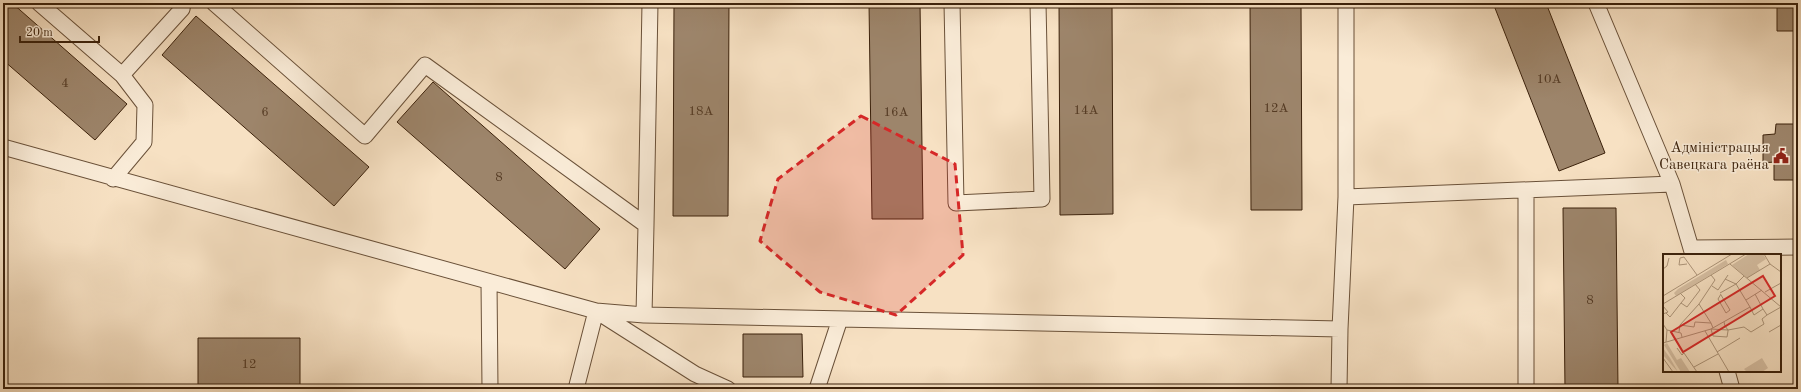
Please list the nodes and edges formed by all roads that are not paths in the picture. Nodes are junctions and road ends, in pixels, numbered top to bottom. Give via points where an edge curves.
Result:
1 (39, 3) edge
2 (182, 3) edge
3 (214, 3) edge
4 (650, 3) edge
5 (952, 3) edge
6 (1038, 3) edge
7 (1346, 3) edge
8 (1596, 3) edge
9 (122, 75) junction
10 (3, 147) edge
11 (113, 179) junction
12 (1672, 184) junction
13 (1526, 190) junction
14 (1346, 197) junction
15 (646, 225) junction
16 (1798, 247) edge
17 (1692, 252) edge
18 (489, 282) junction
19 (596, 311) junction
20 (644, 315) junction
21 (840, 319) junction
22 (1340, 329) junction
23 (1727, 372) edge
24 (490, 389) edge
25 (576, 389) edge
26 (728, 389) edge
27 (817, 389) edge
28 (1339, 389) edge
29 (1526, 389) edge
30 (1732, 389) edge

1 - 9 lane
2 - 9 lane via 182,9
3 - 15 lane via 364,136 425,65
4 - 15 lane
5 - 6 lane via 956,203 1042,199
7 - 14 lane
8 - 12 lane
9 - 11 lane via 145,105 144,142
10 - 11 lane
11 - 18 lane
12 - 13 lane
12 - 17 lane
13 - 14 lane
13 - 29 lane
14 - 22 lane
15 - 20 lane
16 - 17 lane
18 - 19 lane
18 - 24 lane
19 - 20 lane
19 - 25 lane
19 - 26 lane via 695,374
20 - 21 lane
21 - 22 lane
21 - 27 lane
22 - 28 lane
23 - 30 lane

